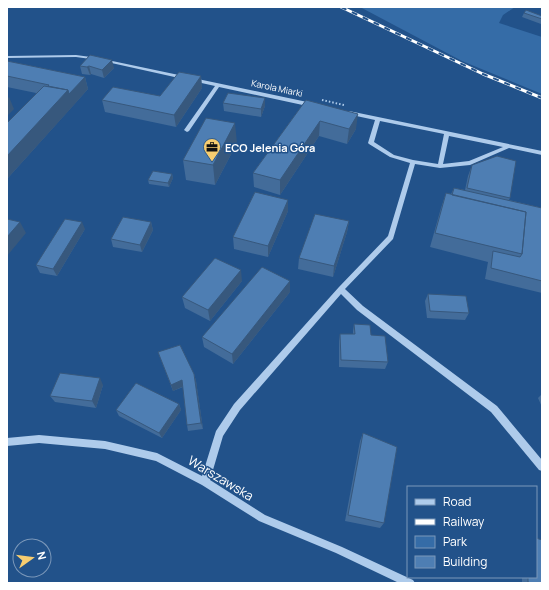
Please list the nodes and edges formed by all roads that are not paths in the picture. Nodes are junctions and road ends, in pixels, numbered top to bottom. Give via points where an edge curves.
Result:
1 (7, 57) edge
2 (218, 85) junction
3 (317, 106) edge
4 (340, 111) edge
5 (378, 119) junction
6 (187, 130) dead end
7 (447, 133) junction
8 (509, 146) junction
9 (542, 153) edge
10 (413, 162) junction
11 (440, 166) junction
12 (341, 289) junction
13 (7, 442) edge
14 (542, 467) edge
15 (205, 482) junction
16 (410, 583) edge

1 - 2 street, Karola Miarki via 76,56
2 - 3 street, Karola Miarki
2 - 6 street
4 - 5 street
5 - 7 street
5 - 10 street via 371,143 392,156
7 - 8 street
7 - 11 street
8 - 9 street
8 - 11 street via 470,163
10 - 11 street
10 - 12 street via 392,237
12 - 14 street via 360,308 494,410
12 - 15 street via 237,407 219,434
13 - 15 street, Warszawska via 39,439 105,446 157,457
15 - 16 street, Warszawska via 262,518

